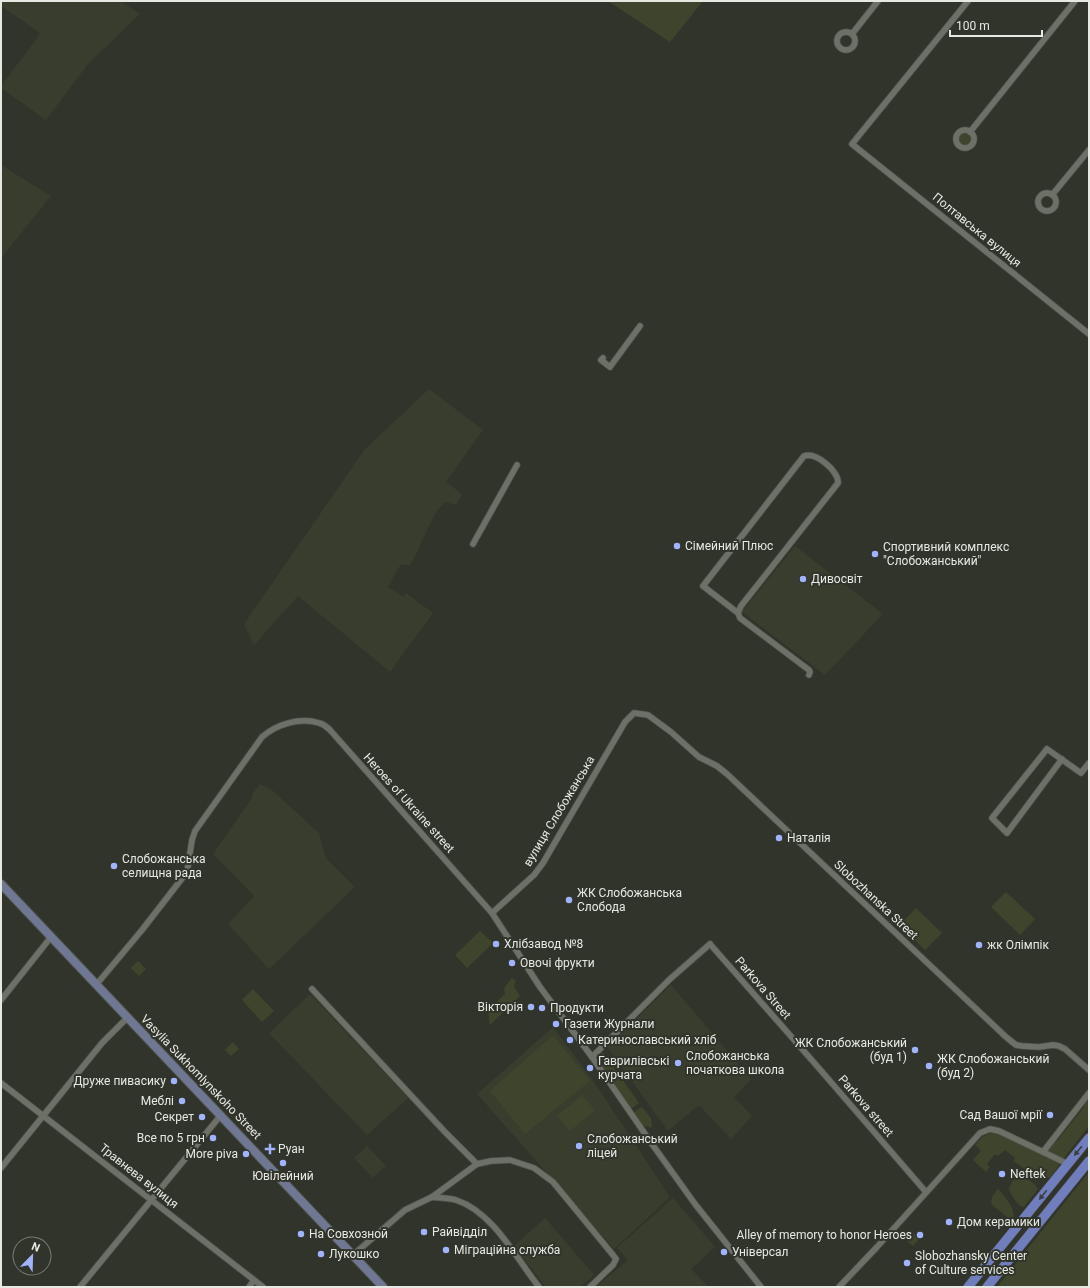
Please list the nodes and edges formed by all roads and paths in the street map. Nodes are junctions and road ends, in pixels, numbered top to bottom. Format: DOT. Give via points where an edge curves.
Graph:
graph roads {
  1 [pos="878,1"];
  2 [pos="968,1"];
  3 [pos="1075,1"];
  4 [pos="852,34"];
  5 [pos="970,132"];
  6 [pos="1089,150"];
  7 [pos="1052,195"];
  8 [pos="640,326"];
  9 [pos="1089,334"];
  10 [pos="602,358"];
  11 [pos="517,465"];
  12 [pos="473,544"];
  13 [pos="738,613"];
  14 [pos="810,675"];
  15 [pos="634,713"];
  16 [pos="1062,759"];
  17 [pos="1089,763"];
  18 [pos="1,884"];
  19 [pos="492,914"];
  20 [pos="51,937"];
  21 [pos="96,985"];
  22 [pos="312,989"];
  23 [pos="1,1000"];
  24 [pos="127,1018"];
  25 [pos="592,1057"];
  26 [pos="1089,1070"];
  27 [pos="1,1082"];
  28 [pos="1089,1093"];
  29 [pos="221,1115"];
  30 [pos="44,1116"];
  31 [pos="1089,1138"];
  32 [pos="1043,1152"];
  33 [pos="1089,1161"];
  34 [pos="477,1164"];
  35 [pos="1068,1164"];
  36 [pos="1,1168"];
  37 [pos="444,1188"];
  38 [pos="926,1192"];
  39 [pos="432,1197"];
  40 [pos="152,1199"];
  41 [pos="447,1199"];
  42 [pos="353,1255"];
  43 [pos="254,1280"];
  44 [pos="80,1287"];
  45 [pos="249,1287"];
  46 [pos="263,1287"];
  47 [pos="383,1287"];
  48 [pos="539,1287"];
  49 [pos="590,1287"];
  50 [pos="761,1287"];
  51 [pos="839,1287"];
  52 [pos="968,1287"];
  53 [pos="987,1287"];
  1 -- 4 [label="street"];
  2 -- 9 [label="street, Полтавська вулиця" via="852,144"];
  3 -- 5 [label="street"];
  6 -- 7 [label="street"];
  8 -- 10 [label="street" via="610,367 601,360"];
  11 -- 12 [label="street"];
  13 -- 13 [label="street" via="838,483 835,474 819,458 808,454 804,456 703,586"];
  13 -- 14 [label="street" via="740,618 809,670"];
  15 -- 19 [label="street, вулиця Слобожанська" via="625,722 543,863 534,875"];
  15 -- 26 [label="street, Slobozhanska Street" via="648,715 699,757 727,774 1016,1045 1059,1046"];
  16 -- 16 [label="street" via="1048,777 1006,833 992,818 1047,749"];
  16 -- 17 [label="street" via="1081,773"];
  18 -- 20 [label="main road, Vasylia Sukhomlynskoho Street"];
  19 -- 21 [label="street, Heroes of Ukraine street" via="330,730 321,724 293,722 276,727 262,737 195,831 187,872"];
  19 -- 25 [label="street, Heroes of Ukraine street" via="540,987"];
  20 -- 21 [label="main road, Vasylia Sukhomlynskoho Street"];
  20 -- 23 [label="street"];
  21 -- 24 [label="main road, Vasylia Sukhomlynskoho Street"];
  22 -- 34 [label="street"];
  24 -- 29 [label="main road, Vasylia Sukhomlynskoho Street"];
  24 -- 30 [label="street" via="102,1043"];
  25 -- 38 [label="street, Parkova street" via="670,979 710,944"];
  25 -- 50 [label="street, Heroes of Ukraine street" via="695,1204"];
  27 -- 30 [label="street, Травнева вулиця"];
  28 -- 32 [label="street"];
  29 -- 40 [label="street"];
  29 -- 42 [label="main road, Vasylia Sukhomlynskoho Street"];
  30 -- 36 [label="street"];
  30 -- 40 [label="street, Травнева вулиця"];
  31 -- 35 [label="main road, one-way"];
  32 -- 35 [label="street"];
  32 -- 38 [label="street" via="1000,1131 990,1129 980,1133"];
  33 -- 53 [label="main road"];
  34 -- 37 [label="street"];
  34 -- 49 [label="street" via="510,1160 534,1168 553,1182 616,1259"];
  35 -- 52 [label="main road, one-way"];
  37 -- 39 [label="street"];
  37 -- 41 [label="street"];
  38 -- 51 [label="street"];
  39 -- 41 [label="street"];
  39 -- 42 [label="street" via="405,1210"];
  40 -- 43 [label="street, Травнева вулиця"];
  40 -- 44 [label="street"];
  41 -- 48 [label="street" via="456,1200 476,1210 496,1228"];
  42 -- 47 [label="main road, Vasylia Sukhomlynskoho Street"];
  43 -- 45 [label="street"];
  43 -- 46 [label="street, Травнева вулиця"];
}
